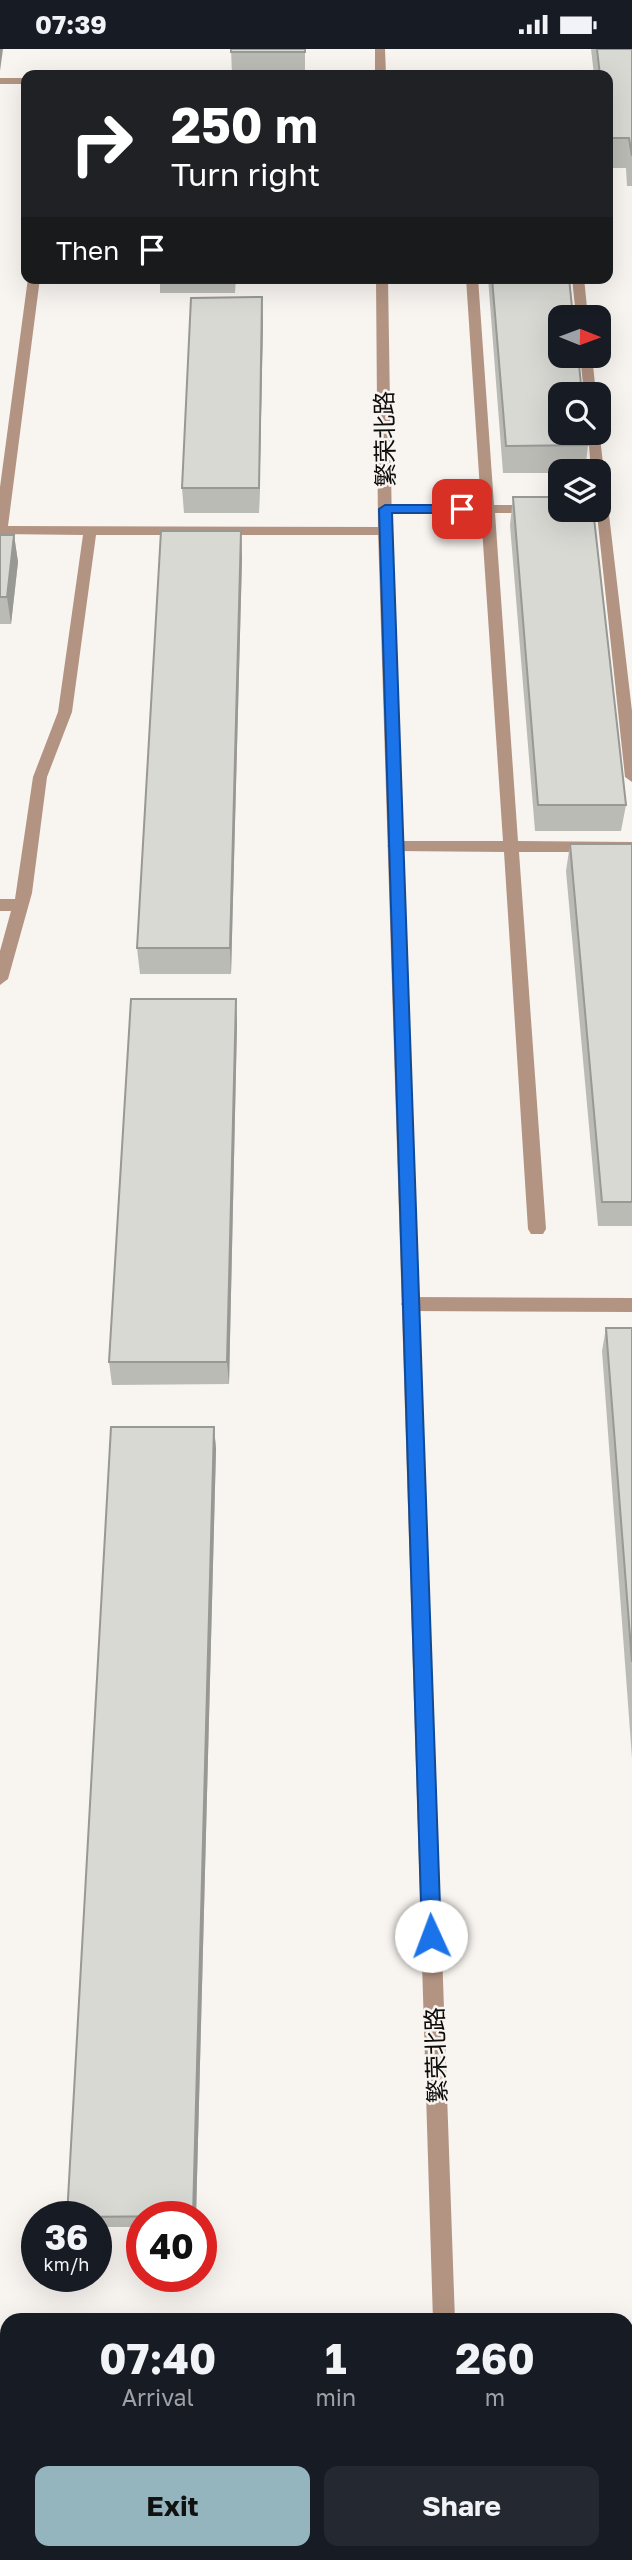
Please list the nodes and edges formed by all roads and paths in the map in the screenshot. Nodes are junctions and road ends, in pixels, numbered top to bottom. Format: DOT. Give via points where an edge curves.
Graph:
graph roads {
  1 [pos="380,49"];
  2 [pos="381,70"];
  3 [pos="0,81"];
  4 [pos="21,81"];
  5 [pos="33,284"];
  6 [pos="382,284"];
  7 [pos="472,284"];
  8 [pos="579,284"];
  9 [pos="581,305"];
  10 [pos="385,509"];
  11 [pos="487,509"];
  12 [pos="548,510"];
  13 [pos="604,522"];
  14 [pos="1,530"];
  15 [pos="90,530"];
  16 [pos="385,531"];
  17 [pos="632,778"];
  18 [pos="395,846"];
  19 [pos="511,847"];
  20 [pos="632,847"];
  21 [pos="0,905"];
  22 [pos="20,905"];
  23 [pos="0,979"];
  24 [pos="537,1229"];
  25 [pos="410,1304"];
  26 [pos="632,1305"];
  27 [pos="444,2313"];
  1 -- 2 [label="street"];
  3 -- 4 [label="street"];
  5 -- 14 [label="street"];
  6 -- 10 [label="street, 繁荣北路"];
  7 -- 11 [label="street"];
  8 -- 9 [label="street"];
  10 -- 11 [label="street"];
  10 -- 16 [label="street, 繁荣北路"];
  11 -- 12 [label="street"];
  11 -- 19 [label="street"];
  13 -- 17 [label="street"];
  14 -- 15 [label="street"];
  15 -- 16 [label="street"];
  15 -- 22 [label="street" via="65,712 40,777"];
  16 -- 18 [label="street, 繁荣北路"];
  18 -- 19 [label="street"];
  18 -- 25 [label="street, 繁荣北路"];
  19 -- 20 [label="street"];
  19 -- 24 [label="street"];
  21 -- 22 [label="street"];
  22 -- 23 [label="street"];
  25 -- 26 [label="street"];
  25 -- 27 [label="street, 繁荣北路"];
}
